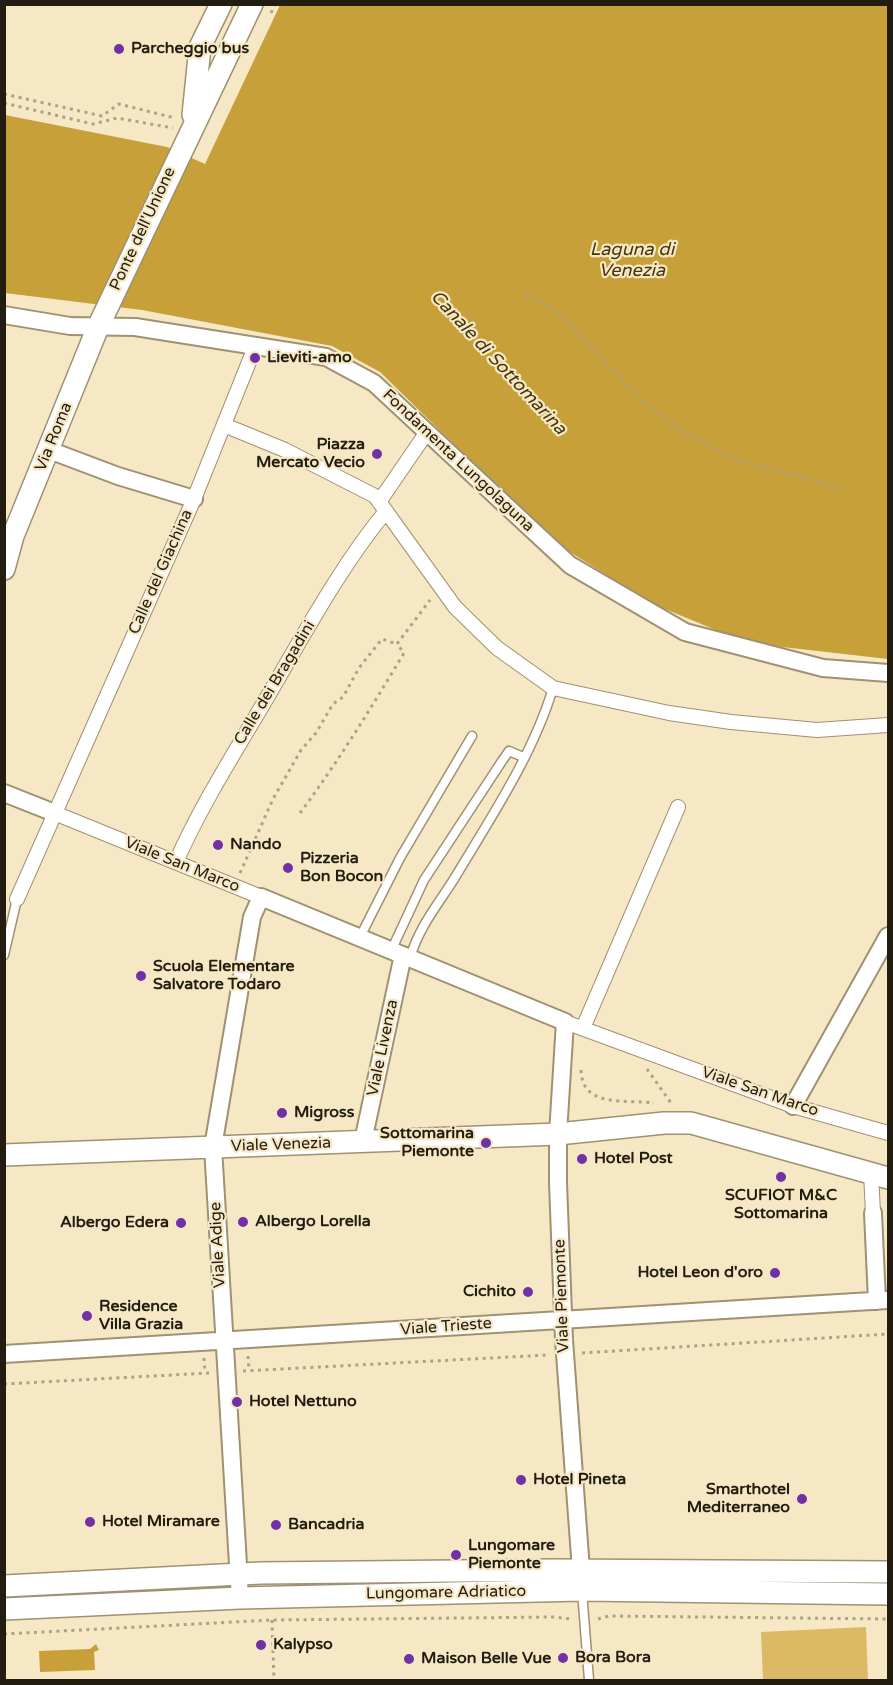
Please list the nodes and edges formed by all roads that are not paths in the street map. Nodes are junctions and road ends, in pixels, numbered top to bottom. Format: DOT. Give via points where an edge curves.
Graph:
graph roads {
  1 [pos="220,4"];
  2 [pos="252,4"];
  3 [pos="192,130"];
  4 [pos="108,307"];
  5 [pos="4,315"];
  6 [pos="98,327"];
  7 [pos="255,347"];
  8 [pos="224,425"];
  9 [pos="426,432"];
  10 [pos="49,450"];
  11 [pos="194,499"];
  12 [pos="382,507"];
  13 [pos="9,534"];
  14 [pos="4,569"];
  15 [pos="888,673"];
  16 [pos="553,688"];
  17 [pos="888,726"];
  18 [pos="472,736"];
  19 [pos="524,757"];
  20 [pos="4,793"];
  21 [pos="678,807"];
  22 [pos="53,812"];
  23 [pos="176,862"];
  24 [pos="261,897"];
  25 [pos="17,899"];
  26 [pos="888,936"];
  27 [pos="360,938"];
  28 [pos="4,955"];
  29 [pos="401,955"];
  30 [pos="566,1022"];
  31 [pos="583,1028"];
  32 [pos="793,1106"];
  33 [pos="888,1133"];
  34 [pos="558,1134"];
  35 [pos="363,1141"];
  36 [pos="213,1147"];
  37 [pos="4,1155"];
  38 [pos="880,1175"];
  39 [pos="873,1213"];
  40 [pos="883,1300"];
  41 [pos="563,1319"];
  42 [pos="223,1342"];
  43 [pos="4,1354"];
  44 [pos="888,1572"];
  45 [pos="238,1574"];
  46 [pos="581,1580"];
  47 [pos="4,1586"];
  48 [pos="888,1594"];
  49 [pos="240,1598"];
  50 [pos="4,1610"];
  51 [pos="589,1680"];
  1 -- 3 [label="street" via="200,46"];
  2 -- 3 [label="street, Ponte dell'Unione"];
  3 -- 4 [label="street, Ponte dell'Unione"];
  4 -- 6 [label="street, Via Roma"];
  5 -- 6 [label="street, Fondamenta Lungolaguna"];
  6 -- 7 [label="street, Fondamenta Lungolaguna" via="135,327"];
  6 -- 10 [label="street, Via Roma"];
  7 -- 8 [label="street, Calle del Giachina"];
  7 -- 9 [label="street, Fondamenta Lungolaguna" via="326,357 374,383"];
  8 -- 11 [label="street, Calle del Giachina"];
  8 -- 12 [label="street" via="285,450 375,496"];
  9 -- 12 [label="street, Calle dei Bragadini"];
  9 -- 15 [label="street, Fondamenta Lungolaguna" via="570,565 685,632 823,668"];
  10 -- 11 [label="street"];
  10 -- 13 [label="street, Via Roma"];
  11 -- 22 [label="street, Calle del Giachina"];
  12 -- 16 [label="street" via="455,608 497,648"];
  12 -- 23 [label="street, Calle dei Bragadini" via="212,789"];
  13 -- 14 [label="street, Via Roma"];
  16 -- 17 [label="street" via="731,722 817,730"];
  16 -- 19 [label="lane"];
  18 -- 27 [label="lane" via="400,858"];
  19 -- 29 [label="lane" via="473,847"];
  19 -- 29 [label="lane" via="509,752 423,880"];
  20 -- 22 [label="street, Viale San Marco"];
  21 -- 31 [label="street"];
  22 -- 23 [label="street, Viale San Marco"];
  22 -- 25 [label="street, Calle del Giachina"];
  23 -- 24 [label="street, Viale San Marco"];
  24 -- 27 [label="street, Viale San Marco"];
  24 -- 36 [label="street, Viale Adige" via="252,917"];
  25 -- 28 [label="lane"];
  26 -- 32 [label="street"];
  27 -- 29 [label="street, Viale San Marco"];
  29 -- 30 [label="street, Viale San Marco"];
  29 -- 35 [label="street, Viale Livenza"];
  30 -- 31 [label="street, Viale San Marco"];
  30 -- 34 [label="street, Viale Piemonte"];
  31 -- 32 [label="street, Viale San Marco"];
  32 -- 33 [label="street, Viale San Marco"];
  34 -- 35 [label="street, Viale Venezia"];
  34 -- 38 [label="street" via="691,1123"];
  34 -- 41 [label="street, Viale Piemonte"];
  35 -- 36 [label="street, Viale Venezia"];
  36 -- 37 [label="street, Viale Venezia"];
  36 -- 42 [label="street, Viale Adige"];
  38 -- 39 [label="street"];
  39 -- 40 [label="street"];
  40 -- 41 [label="street, Viale Trieste"];
  41 -- 42 [label="street, Viale Trieste"];
  41 -- 46 [label="street, Viale Piemonte"];
  42 -- 43 [label="street, Viale Trieste"];
  42 -- 45 [label="street, Viale Adige"];
  44 -- 46 [label="street, Lungomare Adriatico"];
  45 -- 46 [label="street, Lungomare Adriatico"];
  45 -- 47 [label="street, Lungomare Adriatico"];
  45 -- 49 [label="street, Viale Adige"];
  46 -- 48 [label="street, Lungomare Adriatico"];
  46 -- 49 [label="street, Lungomare Adriatico"];
  46 -- 51 [label="lane"];
  49 -- 50 [label="street, Lungomare Adriatico"];
}
